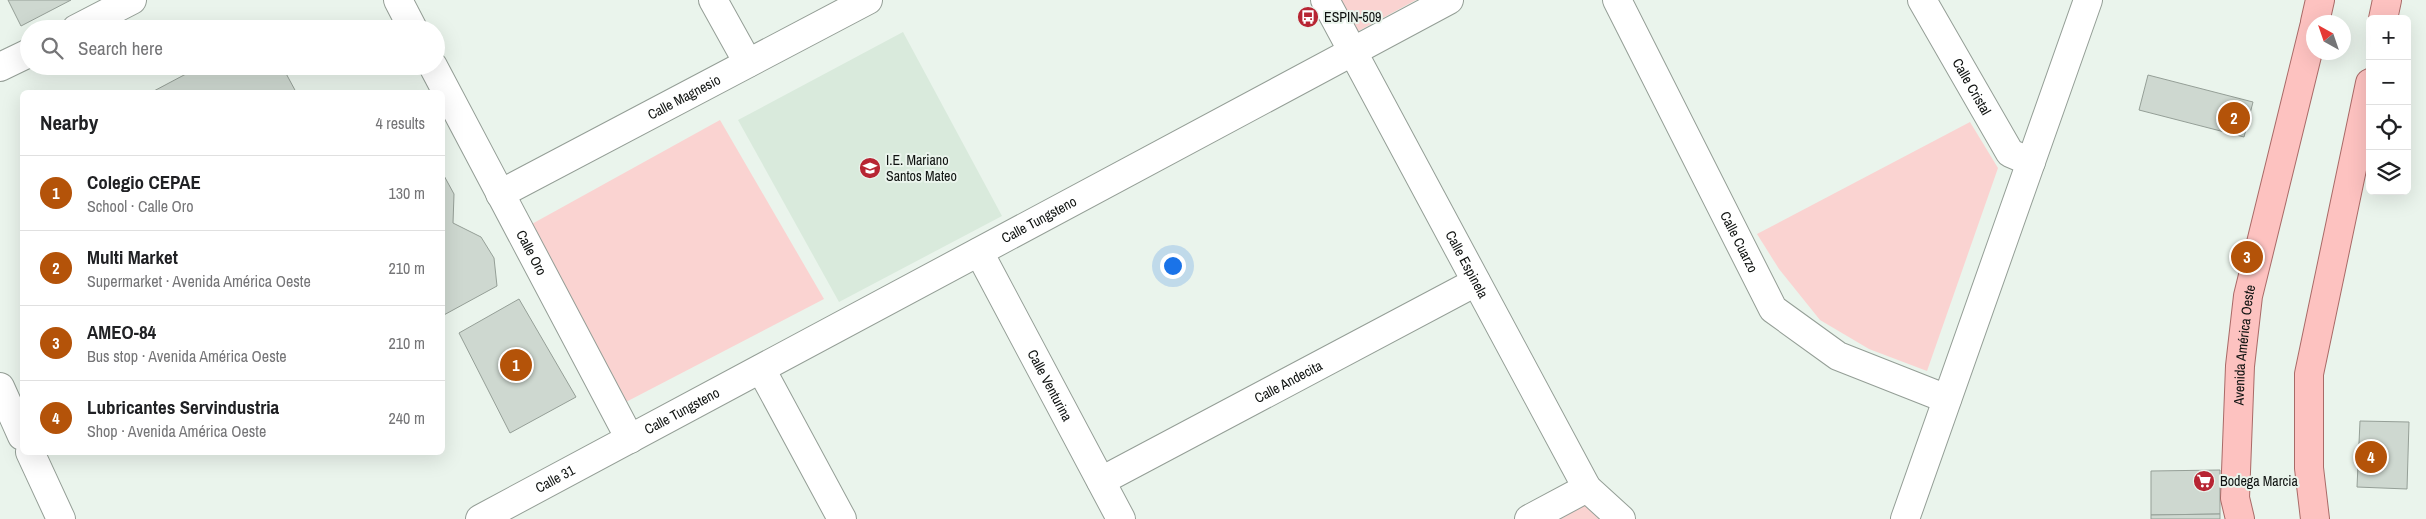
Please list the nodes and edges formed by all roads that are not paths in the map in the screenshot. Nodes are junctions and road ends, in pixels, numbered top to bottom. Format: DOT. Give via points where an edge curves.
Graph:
graph roads {
  1 [pos="132,0"];
  2 [pos="398,0"];
  3 [pos="713,0"];
  4 [pos="868,0"];
  5 [pos="1325,0"];
  6 [pos="1449,0"];
  7 [pos="1617,0"];
  8 [pos="1922,0"];
  9 [pos="2088,0"];
  10 [pos="2320,0"];
  11 [pos="2387,0"];
  12 [pos="2317,15"];
  13 [pos="2384,15"];
  14 [pos="93,20"];
  15 [pos="408,20"];
  16 [pos="1353,51"];
  17 [pos="20,58"];
  18 [pos="2306,60"];
  19 [pos="748,63"];
  20 [pos="0,68"];
  21 [pos="438,75"];
  22 [pos="2366,101"];
  23 [pos="2031,162"];
  24 [pos="500,194"];
  25 [pos="979,252"];
  26 [pos="1476,282"];
  27 [pos="761,369"];
  28 [pos="0,387"];
  29 [pos="1947,399"];
  30 [pos="20,432"];
  31 [pos="630,439"];
  32 [pos="31,455"];
  33 [pos="1101,481"];
  34 [pos="1587,488"];
  35 [pos="50,516"];
  36 [pos="480,519"];
  37 [pos="842,519"];
  38 [pos="1121,519"];
  39 [pos="1529,519"];
  40 [pos="1621,519"];
  41 [pos="1904,519"];
  42 [pos="2240,519"];
  43 [pos="2314,519"];
  1 -- 14 [label="street"];
  2 -- 15 [label="street"];
  3 -- 19 [label="street"];
  4 -- 19 [label="street, Calle Magnesio"];
  5 -- 16 [label="street, Calle Espinela"];
  6 -- 16 [label="street, Calle Tungsteno"];
  7 -- 29 [label="street, Calle Cuarzo" via="1773,309 1838,356"];
  8 -- 23 [label="street, Calle Cristal" via="2010,153"];
  9 -- 23 [label="street"];
  10 -- 12 [label="main road"];
  11 -- 13 [label="main road"];
  16 -- 25 [label="street, Calle Tungsteno"];
  16 -- 26 [label="street, Calle Espinela"];
  17 -- 20 [label="street"];
  18 -- 42 [label="main road, Avenida América Oeste" via="2248,296 2240,375 2236,498"];
  19 -- 24 [label="street, Calle Magnesio"];
  21 -- 24 [label="street, Calle Oro"];
  22 -- 43 [label="main road" via="2309,374 2309,468"];
  23 -- 29 [label="street"];
  24 -- 31 [label="street, Calle Oro"];
  25 -- 27 [label="street, Calle Tungsteno"];
  25 -- 33 [label="street, Calle Venturina"];
  26 -- 33 [label="street, Calle Andecita"];
  26 -- 34 [label="street, Calle Espinela"];
  27 -- 31 [label="street, Calle Tungsteno"];
  27 -- 37 [label="street"];
  28 -- 30 [label="street"];
  29 -- 41 [label="street"];
  31 -- 36 [label="street, Calle 31"];
  32 -- 35 [label="street"];
  33 -- 38 [label="street, Calle Venturina"];
  34 -- 39 [label="street"];
  34 -- 40 [label="street, Calle Espinela"];
}
